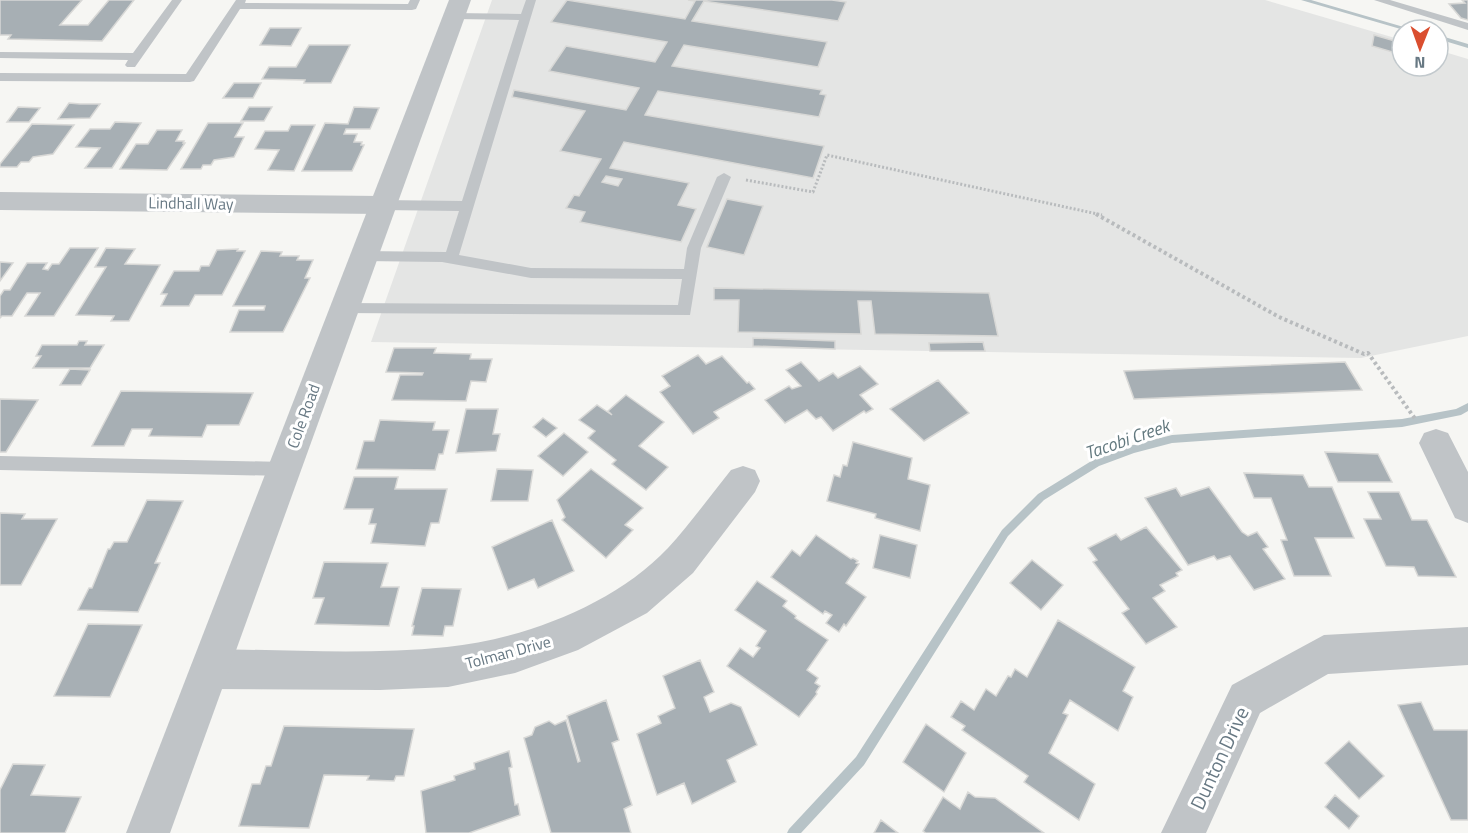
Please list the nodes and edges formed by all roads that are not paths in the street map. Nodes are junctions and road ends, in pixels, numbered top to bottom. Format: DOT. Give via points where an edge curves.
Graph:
graph roads {
  1 [pos="177,0"];
  2 [pos="415,0"];
  3 [pos="531,0"];
  4 [pos="1379,0"];
  5 [pos="239,3"];
  6 [pos="457,8"];
  7 [pos="525,17"];
  8 [pos="1468,27"];
  9 [pos="0,55"];
  10 [pos="136,57"];
  11 [pos="0,77"];
  12 [pos="122,78"];
  13 [pos="724,177"];
  14 [pos="0,201"];
  15 [pos="382,205"];
  16 [pos="467,206"];
  17 [pos="363,256"];
  18 [pos="451,258"];
  19 [pos="690,274"];
  20 [pos="343,309"];
  21 [pos="1428,435"];
  22 [pos="0,463"];
  23 [pos="284,469"];
  24 [pos="743,481"];
  25 [pos="1468,507"];
  26 [pos="1468,646"];
  27 [pos="210,669"];
  28 [pos="148,833"];
  29 [pos="1183,833"];
  1 -- 10 [label="lane"];
  2 -- 5 [label="lane" via="412,7"];
  3 -- 7 [label="lane"];
  4 -- 8 [label="lane"];
  5 -- 12 [label="lane" via="190,78"];
  6 -- 7 [label="lane"];
  6 -- 15 [label="street, Cole Road"];
  7 -- 16 [label="lane"];
  9 -- 10 [label="lane"];
  10 -- 12 [label="lane"];
  11 -- 12 [label="lane"];
  13 -- 19 [label="lane" via="694,248"];
  14 -- 15 [label="street, Lindhall Way"];
  15 -- 16 [label="lane"];
  15 -- 17 [label="street, Cole Road"];
  16 -- 18 [label="lane"];
  17 -- 18 [label="lane"];
  17 -- 20 [label="street, Cole Road"];
  18 -- 19 [label="lane" via="531,273"];
  19 -- 20 [label="lane" via="685,311"];
  20 -- 23 [label="street, Cole Road"];
  21 -- 25 [label="street"];
  22 -- 23 [label="lane"];
  23 -- 27 [label="street, Cole Road"];
  24 -- 27 [label="street, Tolman Drive" via="680,561 634,600 578,631 515,653 448,667"];
  26 -- 29 [label="street, Dunton Drive" via="1324,655 1246,699"];
  27 -- 28 [label="street, Cole Road"];
}
